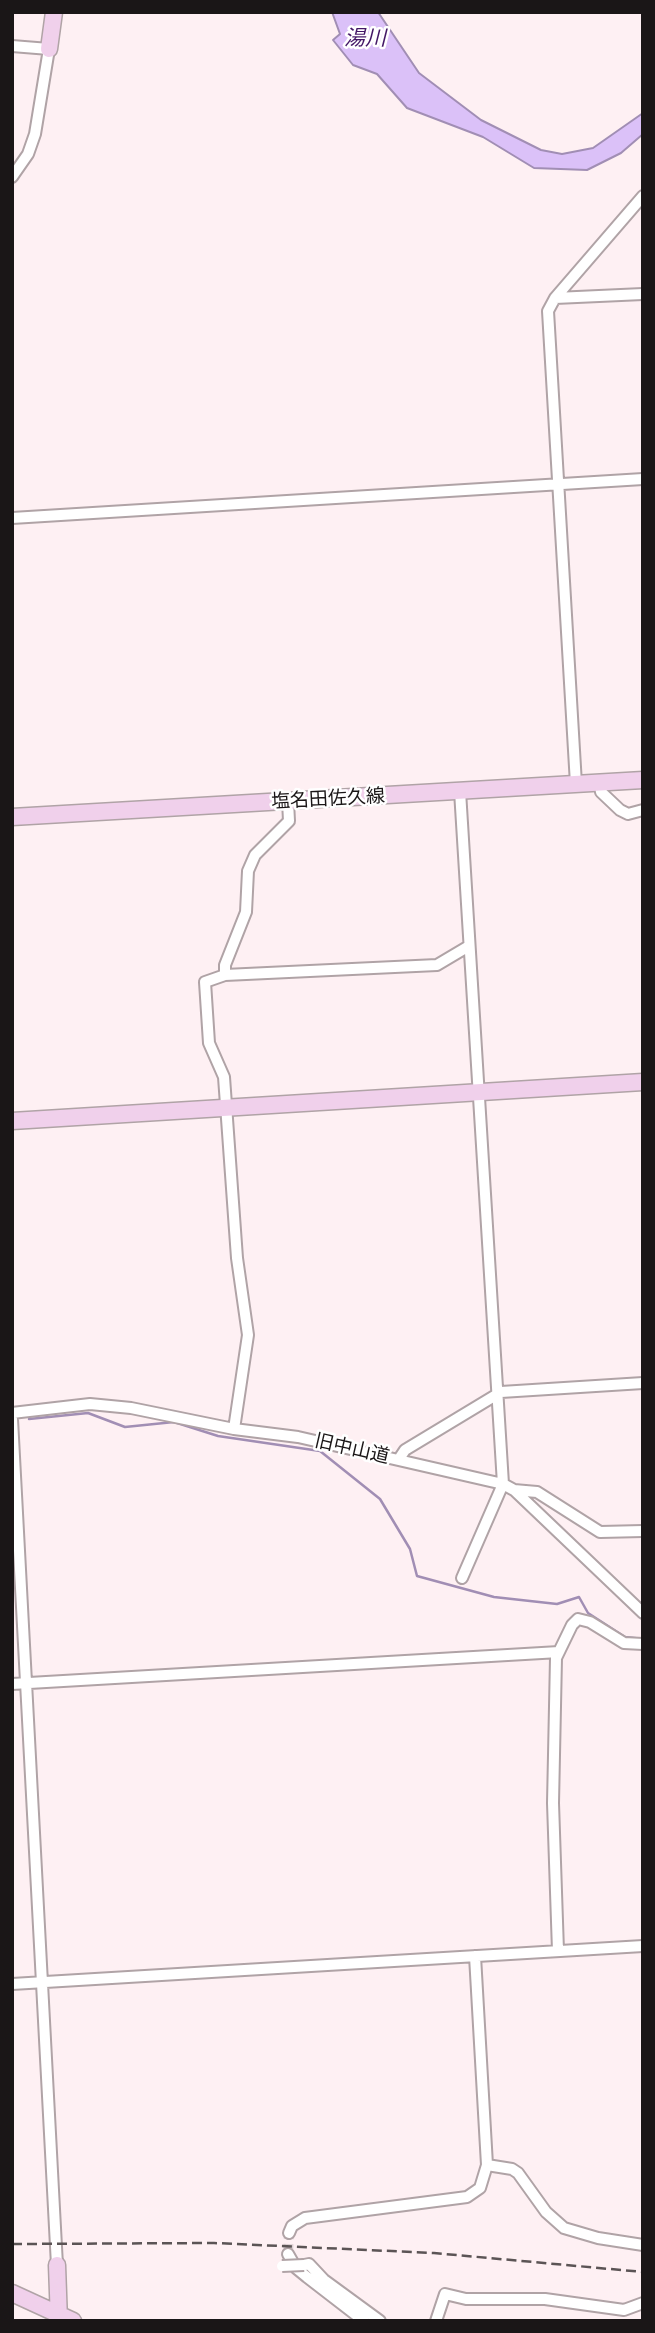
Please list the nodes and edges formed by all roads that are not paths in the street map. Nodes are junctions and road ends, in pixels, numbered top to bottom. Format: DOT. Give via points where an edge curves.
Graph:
graph roads {
  1 [pos="54,12"];
  2 [pos="12,46"];
  3 [pos="49,49"];
  4 [pos="13,175"];
  5 [pos="643,196"];
  6 [pos="643,294"];
  7 [pos="555,298"];
  8 [pos="643,479"];
  9 [pos="557,485"];
  10 [pos="12,518"];
  11 [pos="643,780"];
  12 [pos="599,782"];
  13 [pos="576,784"];
  14 [pos="460,791"];
  15 [pos="288,801"];
  16 [pos="643,810"];
  17 [pos="12,817"];
  18 [pos="469,946"];
  19 [pos="225,975"];
  20 [pos="643,1082"];
  21 [pos="477,1093"];
  22 [pos="224,1108"];
  23 [pos="12,1121"];
  24 [pos="643,1383"];
  25 [pos="495,1394"];
  26 [pos="12,1413"];
  27 [pos="12,1419"];
  28 [pos="234,1429"];
  29 [pos="399,1459"];
  30 [pos="13,1461"];
  31 [pos="503,1484"];
  32 [pos="514,1490"];
  33 [pos="643,1531"];
  34 [pos="461,1578"];
  35 [pos="643,1613"];
  36 [pos="643,1644"];
  37 [pos="559,1652"];
  38 [pos="26,1683"];
  39 [pos="12,1684"];
  40 [pos="643,1946"];
  41 [pos="558,1951"];
  42 [pos="475,1956"];
  43 [pos="44,1982"];
  44 [pos="12,1984"];
  45 [pos="487,2165"];
  46 [pos="289,2233"];
  47 [pos="643,2245"];
  48 [pos="288,2254"];
  49 [pos="57,2265"];
  50 [pos="280,2266"];
  51 [pos="12,2293"];
  52 [pos="643,2303"];
  53 [pos="64,2318"];
  54 [pos="364,2321"];
  55 [pos="380,2321"];
  56 [pos="436,2321"];
  1 -- 3 [label="street"];
  2 -- 3 [label="street"];
  3 -- 4 [label="street" via="36,134"];
  5 -- 7 [label="street"];
  6 -- 7 [label="street"];
  7 -- 9 [label="street" via="548,317"];
  8 -- 9 [label="street"];
  9 -- 10 [label="street"];
  9 -- 13 [label="street"];
  11 -- 12 [label="street, 塩名田佐久線"];
  12 -- 13 [label="street, 塩名田佐久線"];
  12 -- 16 [label="street" via="601,792 620,810 628,814"];
  13 -- 14 [label="street, 塩名田佐久線"];
  14 -- 15 [label="street, 塩名田佐久線"];
  14 -- 18 [label="street"];
  15 -- 17 [label="street, 塩名田佐久線"];
  15 -- 19 [label="street" via="289,821 255,855 248,871 246,912"];
  18 -- 19 [label="street" via="437,965"];
  18 -- 21 [label="street"];
  19 -- 22 [label="street" via="208,979 205,987 209,1043 224,1077"];
  20 -- 21 [label="street"];
  21 -- 22 [label="street"];
  21 -- 25 [label="street"];
  22 -- 23 [label="street"];
  22 -- 28 [label="street" via="248,1335"];
  24 -- 25 [label="street"];
  25 -- 29 [label="street" via="405,1450"];
  25 -- 31 [label="street"];
  26 -- 28 [label="street, 旧中山道" via="104,1405"];
  27 -- 30 [label="street"];
  28 -- 29 [label="street, 旧中山道" via="298,1437"];
  29 -- 31 [label="street, 旧中山道"];
  30 -- 38 [label="street"];
  31 -- 32 [label="street, 旧中山道"];
  31 -- 34 [label="street"];
  32 -- 33 [label="street" via="537,1492 600,1532"];
  32 -- 35 [label="street, 旧中山道"];
  36 -- 37 [label="street" via="624,1643 578,1619"];
  37 -- 38 [label="street"];
  37 -- 41 [label="street" via="554,1665 553,1803"];
  38 -- 39 [label="street"];
  38 -- 43 [label="street"];
  40 -- 41 [label="street"];
  41 -- 42 [label="street"];
  42 -- 43 [label="street"];
  42 -- 45 [label="street"];
  43 -- 44 [label="street"];
  43 -- 49 [label="street"];
  45 -- 46 [label="street" via="480,2188 467,2197 317,2216 298,2221"];
  45 -- 47 [label="street" via="518,2173 546,2212 564,2228"];
  48 -- 54 [label="street" via="296,2268"];
  49 -- 53 [label="street"];
  50 -- 55 [label="street, bridge" via="309,2264"];
  51 -- 53 [label="street"];
  52 -- 56 [label="street" via="624,2309 445,2294"];
}
